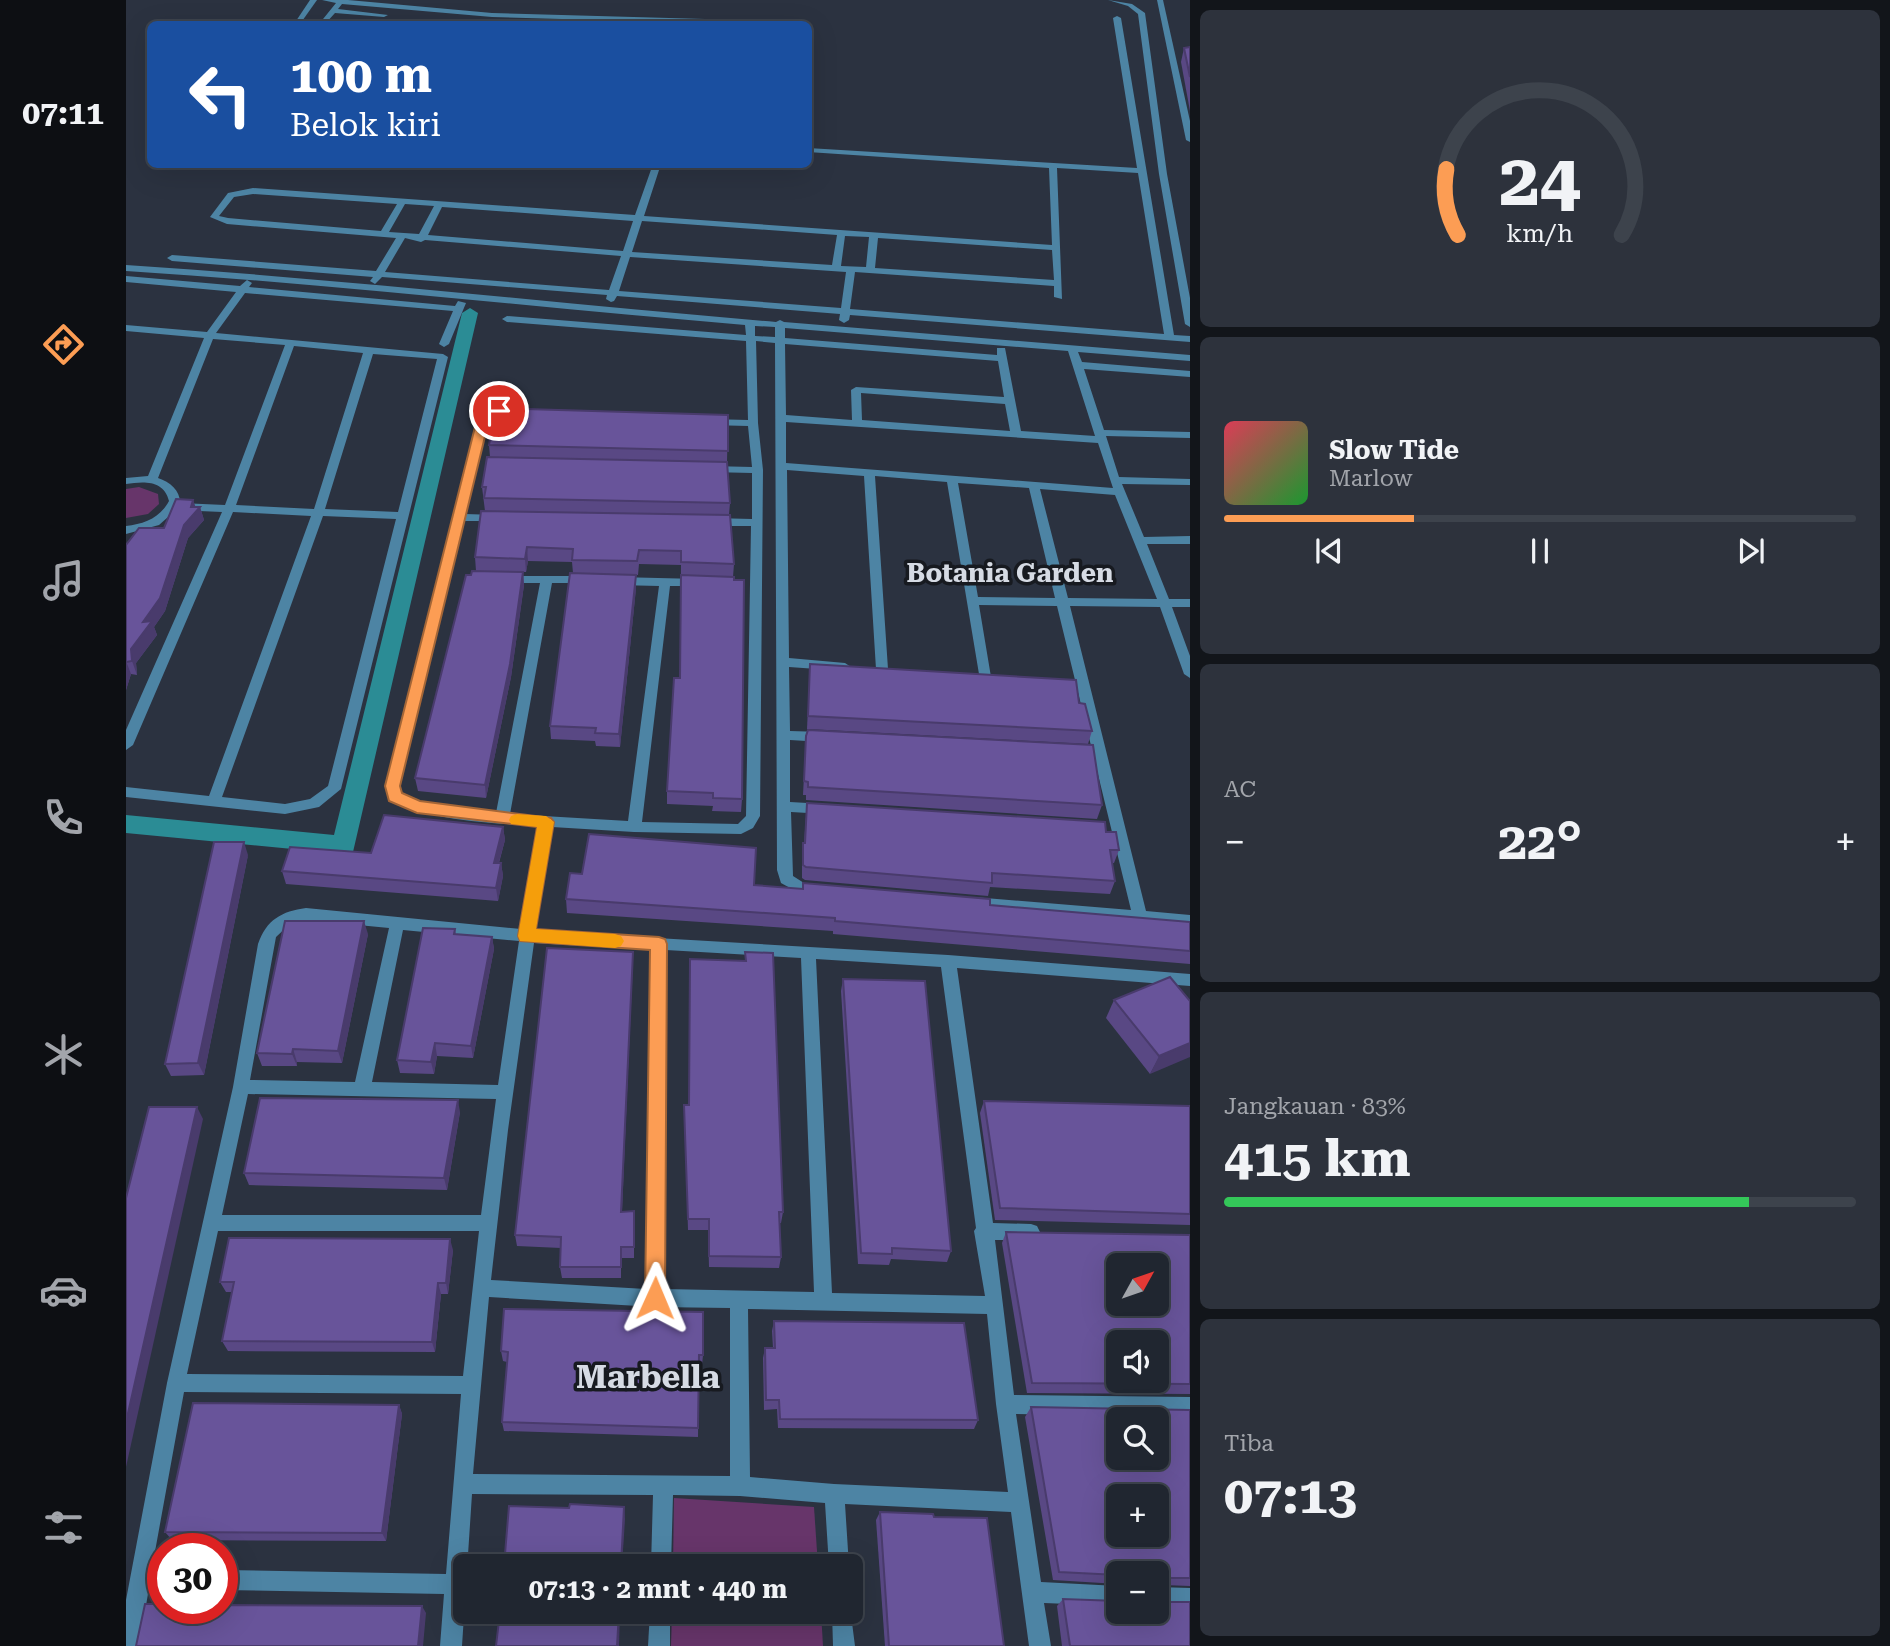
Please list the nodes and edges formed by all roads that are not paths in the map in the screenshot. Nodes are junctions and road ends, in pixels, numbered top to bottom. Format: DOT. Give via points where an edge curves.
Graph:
graph roads {
  1 [pos="314,0"];
  2 [pos="325,0"];
  3 [pos="1111,0"];
  4 [pos="1160,0"];
  5 [pos="341,2"];
  6 [pos="333,11"];
  7 [pos="708,12"];
  8 [pos="492,15"];
  9 [pos="507,16"];
  10 [pos="1117,18"];
  11 [pos="299,21"];
  12 [pos="325,21"];
  13 [pos="451,21"];
  14 [pos="489,21"];
  15 [pos="503,21"];
  16 [pos="627,21"];
  17 [pos="705,21"];
  18 [pos="1179,84"];
  19 [pos="1190,85"];
  20 [pos="1190,140"];
  21 [pos="812,150"];
  22 [pos="1053,166"];
  23 [pos="656,168"];
  24 [pos="1143,172"];
  25 [pos="402,203"];
  26 [pos="439,205"];
  27 [pos="640,219"];
  28 [pos="841,234"];
  29 [pos="383,235"];
  30 [pos="401,237"];
  31 [pos="874,237"];
  32 [pos="421,239"];
  33 [pos="1056,248"];
  34 [pos="626,254"];
  35 [pos="172,258"];
  36 [pos="241,263"];
  37 [pos="126,268"];
  38 [pos="836,268"];
  39 [pos="851,270"];
  40 [pos="870,271"];
  41 [pos="379,274"];
  42 [pos="236,275"];
  43 [pos="252,276"];
  44 [pos="126,279"];
  45 [pos="1058,283"];
  46 [pos="371,288"];
  47 [pos="243,290"];
  48 [pos="613,293"];
  49 [pos="631,295"];
  50 [pos="463,297"];
  51 [pos="1059,297"];
  52 [pos="458,309"];
  53 [pos="607,311"];
  54 [pos="634,311"];
  55 [pos="845,312"];
  56 [pos="507,319"];
  57 [pos="750,321"];
  58 [pos="780,323"];
  59 [pos="1190,324"];
  60 [pos="844,328"];
  61 [pos="127,330"];
  62 [pos="748,336"];
  63 [pos="209,337"];
  64 [pos="1169,337"];
  65 [pos="780,339"];
  66 [pos="1190,339"];
  67 [pos="1000,342"];
  68 [pos="290,344"];
  69 [pos="444,344"];
  70 [pos="1072,348"];
  71 [pos="369,351"];
  72 [pos="1003,358"];
  73 [pos="1190,358"];
  74 [pos="1077,365"];
  75 [pos="1190,374"];
  76 [pos="1010,401"];
  77 [pos="525,410"];
  78 [pos="781,418"];
  79 [pos="702,421"];
  80 [pos="857,422"];
  81 [pos="753,423"];
  82 [pos="1016,434"];
  83 [pos="1190,435"];
  84 [pos="1100,436"];
  85 [pos="472,464"];
  86 [pos="486,465"];
  87 [pos="782,466"];
  88 [pos="704,469"];
  89 [pos="758,470"];
  90 [pos="870,473"];
  91 [pos="952,479"];
  92 [pos="152,480"];
  93 [pos="126,481"];
  94 [pos="1190,482"];
  95 [pos="1034,486"];
  96 [pos="1118,486"];
  97 [pos="173,506"];
  98 [pos="229,509"];
  99 [pos="318,513"];
  100 [pos="401,516"];
  101 [pos="460,517"];
  102 [pos="514,518"];
  103 [pos="703,522"];
  104 [pos="757,523"];
  105 [pos="126,530"];
  106 [pos="1190,540"];
  107 [pos="1140,541"];
  108 [pos="496,578"];
  109 [pos="547,580"];
  110 [pos="665,582"];
  111 [pos="717,583"];
  112 [pos="972,601"];
  113 [pos="1060,602"];
  114 [pos="1165,603"];
  115 [pos="1190,603"];
  116 [pos="784,662"];
  117 [pos="1190,674"];
  118 [pos="984,677"];
  119 [pos="784,735"];
  120 [pos="839,738"];
  121 [pos="126,745"];
  122 [pos="126,792"];
  123 [pos="214,801"];
  124 [pos="785,807"];
  125 [pos="841,810"];
  126 [pos="502,819"];
  127 [pos="546,822"];
  128 [pos="634,827"];
  129 [pos="842,892"];
  130 [pos="964,902"];
  131 [pos="1140,917"];
  132 [pos="1190,921"];
  133 [pos="397,924"];
  134 [pos="526,936"];
  135 [pos="659,944"];
  136 [pos="808,953"];
  137 [pos="948,961"];
  138 [pos="1190,980"];
  139 [pos="241,1087"];
  140 [pos="362,1089"];
  141 [pos="504,1092"];
  142 [pos="210,1223"];
  143 [pos="488,1223"];
  144 [pos="983,1231"];
  145 [pos="1052,1233"];
  146 [pos="481,1288"];
  147 [pos="655,1298"];
  148 [pos="739,1299"];
  149 [pos="824,1301"];
  150 [pos="995,1305"];
  151 [pos="176,1383"];
  152 [pos="469,1385"];
  153 [pos="1005,1404"];
  154 [pos="1190,1407"];
  155 [pos="462,1484"];
  156 [pos="663,1485"];
  157 [pos="740,1486"];
  158 [pos="834,1494"];
  159 [pos="1018,1502"];
  160 [pos="158,1533"];
  161 [pos="457,1554"];
  162 [pos="661,1554"];
  163 [pos="838,1554"];
  164 [pos="238,1580"];
  165 [pos="453,1584"];
  166 [pos="1033,1592"];
  167 [pos="147,1594"];
  168 [pos="1106,1595"];
  169 [pos="1169,1597"];
  170 [pos="1190,1598"];
  171 [pos="453,1615"];
  172 [pos="660,1624"];
  173 [pos="843,1624"];
  174 [pos="128,1646"];
  175 [pos="451,1646"];
  176 [pos="659,1646"];
  177 [pos="844,1646"];
  178 [pos="1041,1646"];
  1 -- 11 [label="street"];
  2 -- 5 [label="street"];
  3 -- 59 [label="street" via="1141,13"];
  4 -- 18 [label="street"];
  5 -- 6 [label="street"];
  5 -- 8 [label="street"];
  6 -- 12 [label="street"];
  6 -- 13 [label="street"];
  7 -- 17 [label="street"];
  8 -- 9 [label="street"];
  8 -- 14 [label="street"];
  9 -- 15 [label="street"];
  9 -- 16 [label="street"];
  10 -- 24 [label="street"];
  18 -- 19 [label="street"];
  18 -- 20 [label="street"];
  21 -- 22 [label="street"];
  22 -- 24 [label="street"];
  22 -- 33 [label="street"];
  23 -- 27 [label="street"];
  24 -- 64 [label="street"];
  25 -- 26 [label="street"];
  25 -- 29 [label="street"];
  25 -- 29 [label="street" via="244,191 231,195 214,217"];
  26 -- 27 [label="street"];
  26 -- 32 [label="street"];
  27 -- 28 [label="street"];
  27 -- 34 [label="street"];
  28 -- 31 [label="street"];
  28 -- 38 [label="street"];
  29 -- 30 [label="street"];
  30 -- 32 [label="street"];
  30 -- 41 [label="street"];
  31 -- 33 [label="street"];
  31 -- 40 [label="street"];
  32 -- 34 [label="street"];
  33 -- 45 [label="street"];
  34 -- 38 [label="street"];
  34 -- 48 [label="street"];
  35 -- 36 [label="street"];
  36 -- 41 [label="street"];
  36 -- 42 [label="street"];
  37 -- 42 [label="street"];
  38 -- 39 [label="street"];
  39 -- 40 [label="street"];
  39 -- 55 [label="street"];
  40 -- 45 [label="street"];
  41 -- 46 [label="street"];
  41 -- 48 [label="street"];
  42 -- 43 [label="street"];
  43 -- 46 [label="street"];
  43 -- 47 [label="street"];
  44 -- 47 [label="street"];
  45 -- 51 [label="street"];
  46 -- 50 [label="street"];
  47 -- 52 [label="street"];
  47 -- 63 [label="street"];
  48 -- 49 [label="street"];
  48 -- 53 [label="street"];
  49 -- 54 [label="street"];
  49 -- 55 [label="street"];
  50 -- 52 [label="street"];
  50 -- 53 [label="street"];
  52 -- 69 [label="street"];
  53 -- 54 [label="street"];
  54 -- 57 [label="street"];
  55 -- 60 [label="street"];
  55 -- 64 [label="street"];
  56 -- 62 [label="street"];
  57 -- 58 [label="street"];
  57 -- 62 [label="street"];
  58 -- 60 [label="street"];
  58 -- 65 [label="street"];
  60 -- 67 [label="street"];
  61 -- 63 [label="street"];
  62 -- 65 [label="street"];
  62 -- 81 [label="street"];
  63 -- 68 [label="street"];
  63 -- 92 [label="street"];
  64 -- 66 [label="street"];
  65 -- 72 [label="street"];
  65 -- 78 [label="street"];
  67 -- 70 [label="street"];
  67 -- 72 [label="street"];
  68 -- 71 [label="street"];
  68 -- 98 [label="street"];
  70 -- 73 [label="street"];
  70 -- 74 [label="street"];
  71 -- 99 [label="street"];
  71 -- 100 [label="street" via="443,357"];
  72 -- 76 [label="street"];
  74 -- 75 [label="street"];
  74 -- 84 [label="street"];
  76 -- 80 [label="street" via="856,390"];
  76 -- 82 [label="street"];
  77 -- 85 [label="street" via="486,415"];
  78 -- 80 [label="street"];
  78 -- 87 [label="street"];
  79 -- 81 [label="street"];
  80 -- 82 [label="street"];
  81 -- 89 [label="street"];
  82 -- 84 [label="street"];
  83 -- 84 [label="street"];
  84 -- 96 [label="street"];
  85 -- 86 [label="street"];
  85 -- 101 [label="street"];
  87 -- 90 [label="street"];
  87 -- 116 [label="street"];
  88 -- 89 [label="street"];
  89 -- 104 [label="street"];
  90 -- 91 [label="street"];
  90 -- 116 [label="street" via="876,669"];
  91 -- 95 [label="street"];
  91 -- 112 [label="street"];
  92 -- 93 [label="street"];
  92 -- 97 [label="street" via="174,493"];
  94 -- 96 [label="street"];
  95 -- 96 [label="street"];
  95 -- 113 [label="street"];
  96 -- 107 [label="street"];
  97 -- 98 [label="street"];
  97 -- 105 [label="street" via="162,519"];
  98 -- 99 [label="street"];
  98 -- 121 [label="street"];
  99 -- 100 [label="street"];
  99 -- 123 [label="street"];
  100 -- 123 [label="street" via="334,789 314,803 285,808"];
  101 -- 102 [label="street"];
  101 -- 126 [label="street" via="452,577 393,786 394,797 417,807"];
  103 -- 104 [label="street"];
  104 -- 128 [label="street" via="750,584 753,816 748,824 730,830"];
  106 -- 107 [label="street"];
  107 -- 114 [label="street"];
  108 -- 109 [label="street"];
  109 -- 110 [label="street"];
  109 -- 126 [label="street"];
  110 -- 111 [label="street"];
  110 -- 128 [label="street"];
  112 -- 113 [label="street"];
  112 -- 118 [label="street"];
  113 -- 114 [label="street"];
  113 -- 131 [label="street" via="1113,828"];
  114 -- 115 [label="street"];
  114 -- 117 [label="street"];
  116 -- 119 [label="street"];
  119 -- 120 [label="street"];
  119 -- 124 [label="street"];
  122 -- 123 [label="street"];
  124 -- 125 [label="street"];
  124 -- 129 [label="street" via="786,879 802,888"];
  126 -- 127 [label="street"];
  127 -- 128 [label="street"];
  127 -- 134 [label="street"];
  130 -- 131 [label="street"];
  131 -- 132 [label="street"];
  133 -- 134 [label="street"];
  133 -- 139 [label="street" via="306,914 293,915 269,930"];
  133 -- 140 [label="street"];
  134 -- 135 [label="street"];
  134 -- 141 [label="street"];
  135 -- 136 [label="street"];
  135 -- 147 [label="street"];
  136 -- 137 [label="street"];
  136 -- 149 [label="street"];
  137 -- 138 [label="street"];
  137 -- 144 [label="street" via="974,1103"];
  139 -- 140 [label="street"];
  139 -- 142 [label="street"];
  140 -- 141 [label="street"];
  141 -- 143 [label="street"];
  142 -- 143 [label="street"];
  142 -- 151 [label="street"];
  143 -- 146 [label="street"];
  144 -- 145 [label="street"];
  144 -- 150 [label="street"];
  146 -- 147 [label="street"];
  146 -- 152 [label="street"];
  147 -- 148 [label="street"];
  148 -- 149 [label="street"];
  148 -- 157 [label="street"];
  149 -- 150 [label="street"];
  150 -- 153 [label="street"];
  151 -- 152 [label="street"];
  151 -- 160 [label="street"];
  152 -- 155 [label="street"];
  153 -- 154 [label="street"];
  153 -- 159 [label="street"];
  155 -- 156 [label="street"];
  155 -- 161 [label="street"];
  156 -- 157 [label="street"];
  156 -- 162 [label="street"];
  157 -- 158 [label="street"];
  158 -- 159 [label="street"];
  158 -- 163 [label="street"];
  159 -- 166 [label="street"];
  164 -- 165 [label="street"];
  166 -- 168 [label="street"];
  166 -- 178 [label="street"];
  167 -- 174 [label="street"];
  169 -- 170 [label="street"];
  171 -- 175 [label="street"];
  172 -- 176 [label="street"];
  173 -- 177 [label="street"];
}
